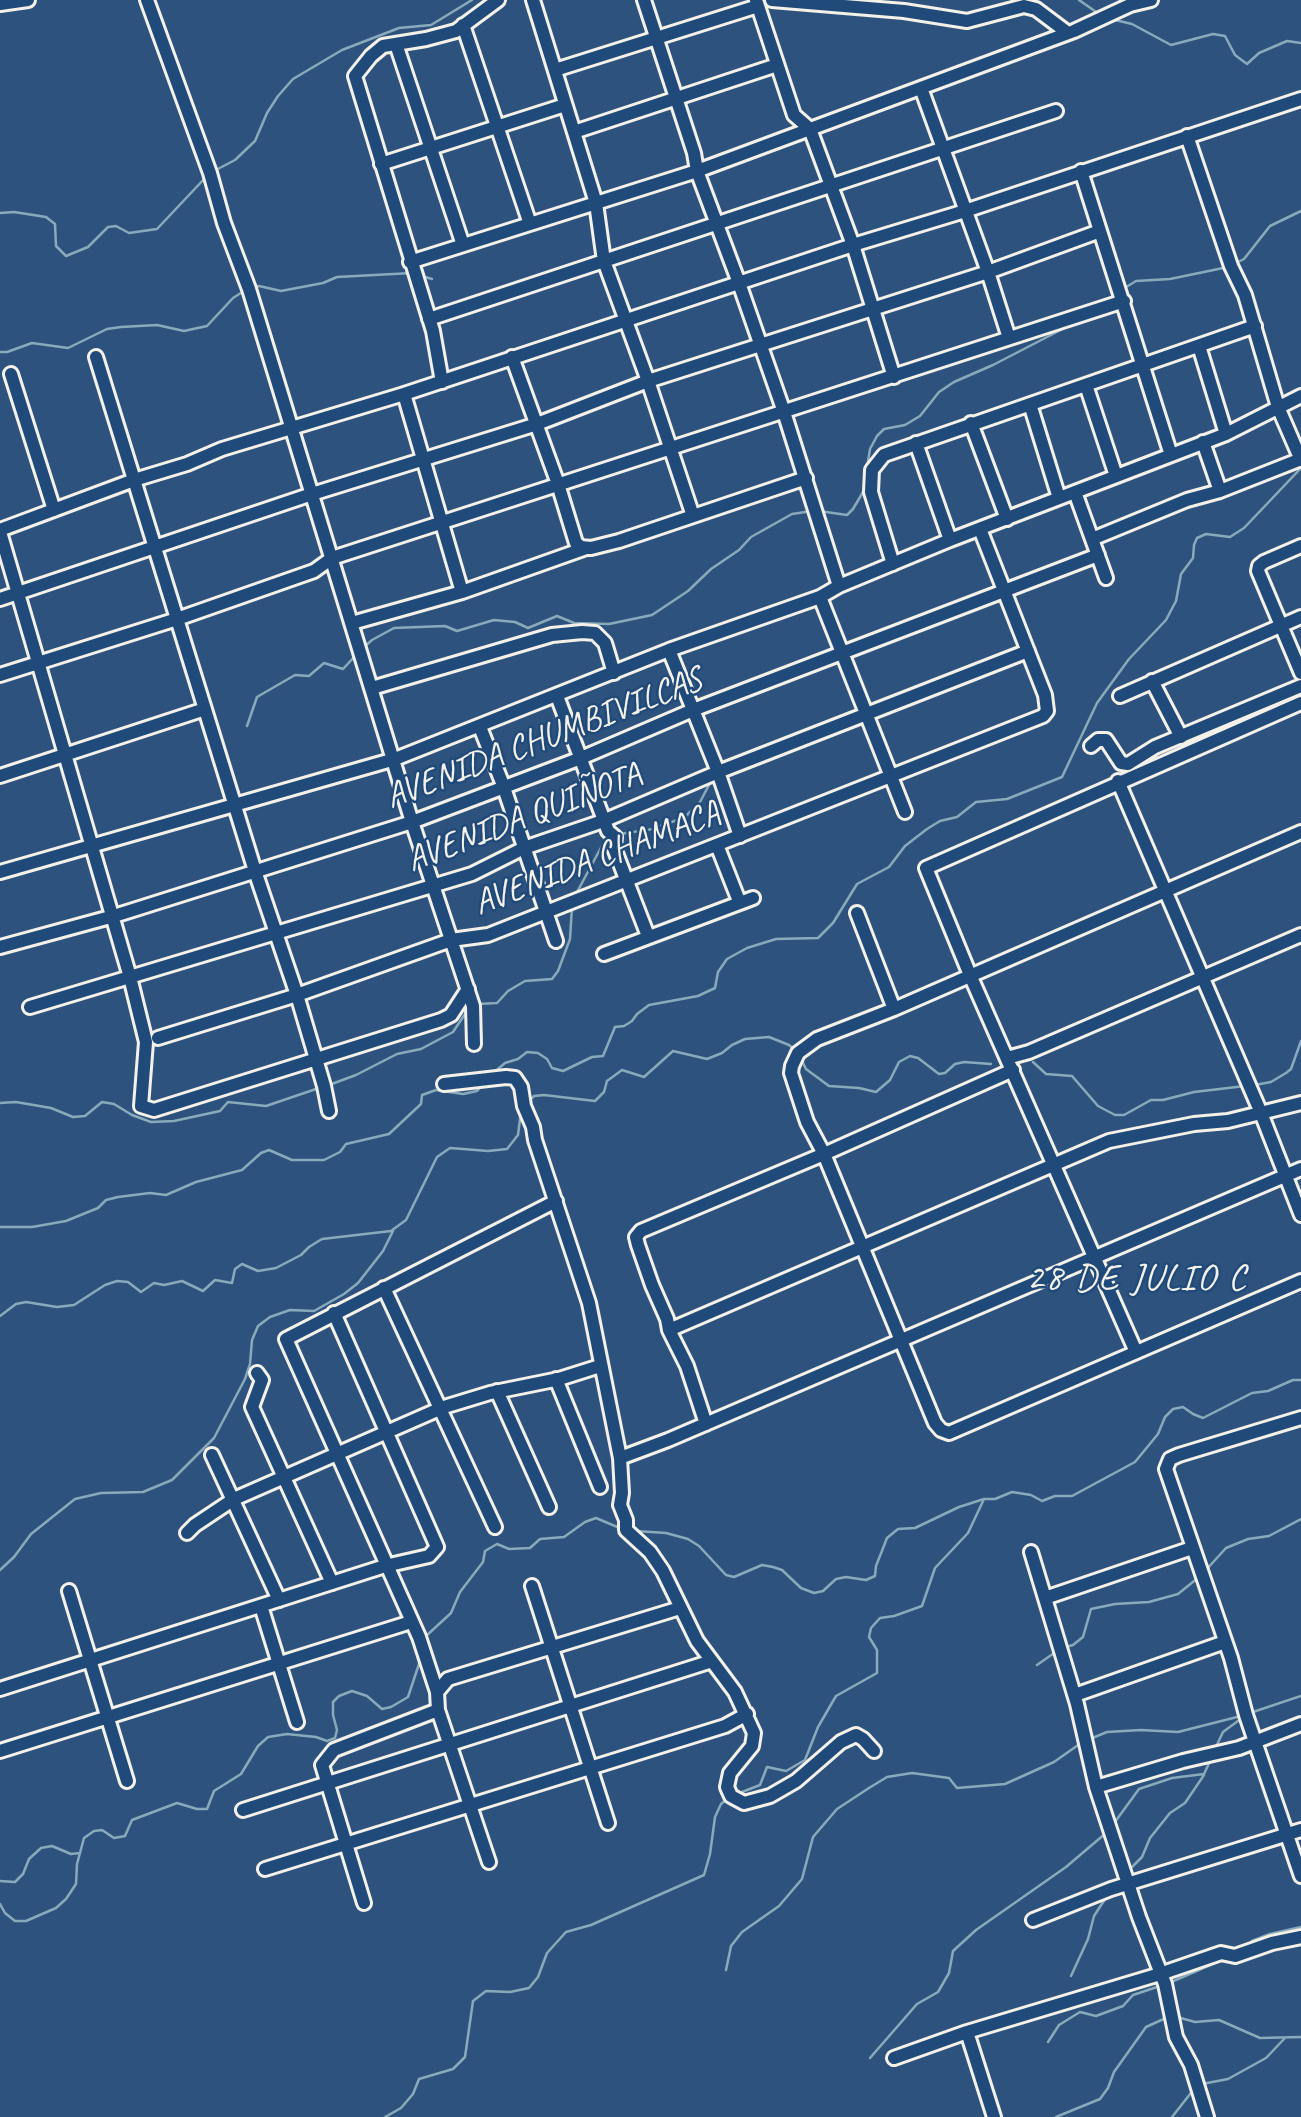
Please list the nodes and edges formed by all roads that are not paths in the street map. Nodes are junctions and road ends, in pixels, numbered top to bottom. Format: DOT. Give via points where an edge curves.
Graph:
graph roads {
  1 [pos="28,0"];
  2 [pos="147,0"];
  3 [pos="498,0"];
  4 [pos="533,0"];
  5 [pos="644,0"];
  6 [pos="772,0"];
  7 [pos="1151,0"];
  8 [pos="757,3"];
  9 [pos="0,4"];
  10 [pos="463,26"];
  11 [pos="1068,33"];
  12 [pos="656,38"];
  13 [pos="396,44"];
  14 [pos="777,65"];
  15 [pos="555,70"];
  16 [pos="921,88"];
  17 [pos="676,98"];
  18 [pos="1301,99"];
  19 [pos="565,105"];
  20 [pos="1056,111"];
  21 [pos="497,127"];
  22 [pos="810,129"];
  23 [pos="574,132"];
  24 [pos="1187,136"];
  25 [pos="430,148"];
  26 [pos="942,149"];
  27 [pos="381,164"];
  28 [pos="697,171"];
  29 [pos="1081,171"];
  30 [pos="831,186"];
  31 [pos="596,203"];
  32 [pos="965,211"];
  33 [pos="717,223"];
  34 [pos="530,224"];
  35 [pos="1100,231"];
  36 [pos="853,244"];
  37 [pos="463,245"];
  38 [pos="604,261"];
  39 [pos="410,262"];
  40 [pos="988,272"];
  41 [pos="739,283"];
  42 [pos="1124,301"];
  43 [pos="873,309"];
  44 [pos="429,320"];
  45 [pos="626,321"];
  46 [pos="1255,326"];
  47 [pos="1009,338"];
  48 [pos="761,346"];
  49 [pos="1199,346"];
  50 [pos="96,357"];
  51 [pos="512,357"];
  52 [pos="1144,365"];
  53 [pos="11,374"];
  54 [pos="894,377"];
  55 [pos="648,381"];
  56 [pos="442,382"];
  57 [pos="1086,385"];
  58 [pos="404,394"];
  59 [pos="1301,396"];
  60 [pos="1030,404"];
  61 [pos="1278,407"];
  62 [pos="784,412"];
  63 [pos="971,423"];
  64 [pos="537,424"];
  65 [pos="292,427"];
  66 [pos="1226,433"];
  67 [pos="1203,442"];
  68 [pos="916,443"];
  69 [pos="670,449"];
  70 [pos="1171,455"];
  71 [pos="423,460"];
  72 [pos="1301,460"];
  73 [pos="1116,476"];
  74 [pos="806,478"];
  75 [pos="134,480"];
  76 [pos="558,484"];
  77 [pos="1220,491"];
  78 [pos="1075,492"];
  79 [pos="312,494"];
  80 [pos="1059,498"];
  81 [pos="54,510"];
  82 [pos="693,516"];
  83 [pos="1007,519"];
  84 [pos="442,523"];
  85 [pos="980,529"];
  86 [pos="0,531"];
  87 [pos="1092,539"];
  88 [pos="950,540"];
  89 [pos="1301,546"];
  90 [pos="155,547"];
  91 [pos="586,548"];
  92 [pos="1098,555"];
  93 [pos="332,558"];
  94 [pos="893,564"];
  95 [pos="1106,578"];
  96 [pos="839,586"];
  97 [pos="1005,591"];
  98 [pos="462,592"];
  99 [pos="18,593"];
  100 [pos="820,597"];
  101 [pos="0,599"];
  102 [pos="1301,617"];
  103 [pos="177,619"];
  104 [pos="352,623"];
  105 [pos="1280,626"];
  106 [pos="669,650"];
  107 [pos="1028,652"];
  108 [pos="842,655"];
  109 [pos="39,663"];
  110 [pos="614,673"];
  111 [pos="1301,673"];
  112 [pos="0,675"];
  113 [pos="1153,681"];
  114 [pos="1301,686"];
  115 [pos="373,688"];
  116 [pos="557,696"];
  117 [pos="1119,696"];
  118 [pos="1301,703"];
  119 [pos="205,709"];
  120 [pos="693,710"];
  121 [pos="868,714"];
  122 [pos="480,727"];
  123 [pos="1181,737"];
  124 [pos="1091,746"];
  125 [pos="66,754"];
  126 [pos="581,758"];
  127 [pos="395,759"];
  128 [pos="718,772"];
  129 [pos="0,776"];
  130 [pos="892,776"];
  131 [pos="1118,781"];
  132 [pos="503,785"];
  133 [pos="234,805"];
  134 [pos="905,812"];
  135 [pos="603,821"];
  136 [pos="412,822"];
  137 [pos="1301,832"];
  138 [pos="740,836"];
  139 [pos="93,845"];
  140 [pos="717,845"];
  141 [pos="524,848"];
  142 [pos="255,871"];
  143 [pos="0,872"];
  144 [pos="627,881"];
  145 [pos="432,886"];
  146 [pos="1164,890"];
  147 [pos="545,911"];
  148 [pos="857,913"];
  149 [pos="114,916"];
  150 [pos="275,933"];
  151 [pos="1301,935"];
  152 [pos="648,936"];
  153 [pos="451,940"];
  154 [pos="556,941"];
  155 [pos="0,947"];
  156 [pos="604,954"];
  157 [pos="970,975"];
  158 [pos="130,977"];
  159 [pos="1202,978"];
  160 [pos="468,989"];
  161 [pos="297,995"];
  162 [pos="30,1007"];
  163 [pos="894,1009"];
  164 [pos="158,1038"];
  165 [pos="474,1044"];
  166 [pos="316,1059"];
  167 [pos="1010,1064"];
  168 [pos="444,1084"];
  169 [pos="1301,1103"];
  170 [pos="329,1111"];
  171 [pos="1261,1113"];
  172 [pos="824,1154"];
  173 [pos="1053,1165"];
  174 [pos="1301,1169"];
  175 [pos="1285,1176"];
  176 [pos="556,1201"];
  177 [pos="1301,1215"];
  178 [pos="861,1247"];
  179 [pos="1094,1258"];
  180 [pos="1301,1281"];
  181 [pos="384,1287"];
  182 [pos="334,1313"];
  183 [pos="669,1330"];
  184 [pos="901,1341"];
  185 [pos="1136,1352"];
  186 [pos="600,1366"];
  187 [pos="257,1373"];
  188 [pos="556,1379"];
  189 [pos="498,1391"];
  190 [pos="440,1409"];
  191 [pos="1301,1418"];
  192 [pos="706,1424"];
  193 [pos="386,1433"];
  194 [pos="337,1454"];
  195 [pos="212,1455"];
  196 [pos="620,1458"];
  197 [pos="284,1478"];
  198 [pos="600,1488"];
  199 [pos="233,1500"];
  200 [pos="550,1507"];
  201 [pos="495,1527"];
  202 [pos="187,1533"];
  203 [pos="1192,1548"];
  204 [pos="1031,1552"];
  205 [pos="385,1566"];
  206 [pos="332,1583"];
  207 [pos="532,1586"];
  208 [pos="69,1591"];
  209 [pos="1045,1598"];
  210 [pos="279,1600"];
  211 [pos="261,1606"];
  212 [pos="680,1608"];
  213 [pos="411,1622"];
  214 [pos="1225,1642"];
  215 [pos="551,1647"];
  216 [pos="90,1660"];
  217 [pos="712,1661"];
  218 [pos="279,1663"];
  219 [pos="0,1689"];
  220 [pos="438,1692"];
  221 [pos="1075,1695"];
  222 [pos="570,1706"];
  223 [pos="438,1710"];
  224 [pos="747,1714"];
  225 [pos="107,1717"];
  226 [pos="297,1722"];
  227 [pos="1301,1724"];
  228 [pos="1255,1740"];
  229 [pos="449,1745"];
  230 [pos="0,1751"];
  231 [pos="874,1751"];
  232 [pos="591,1768"];
  233 [pos="127,1781"];
  234 [pos="328,1783"];
  235 [pos="1096,1787"];
  236 [pos="470,1805"];
  237 [pos="243,1811"];
  238 [pos="608,1823"];
  239 [pos="1301,1830"];
  240 [pos="1287,1835"];
  241 [pos="346,1844"];
  242 [pos="489,1862"];
  243 [pos="265,1869"];
  244 [pos="1301,1876"];
  245 [pos="1130,1885"];
  246 [pos="364,1903"];
  247 [pos="1033,1920"];
  248 [pos="1301,1937"];
  249 [pos="1160,1974"];
  250 [pos="967,2032"];
  251 [pos="894,2057"];
  252 [pos="994,2117"];
  253 [pos="1207,2117"];
  1 -- 9 [label="street"];
  2 -- 65 [label="street" via="210,173"];
  3 -- 10 [label="street"];
  4 -- 15 [label="street"];
  5 -- 12 [label="street"];
  6 -- 11 [label="street" via="967,21 1024,6 1036,9"];
  7 -- 11 [label="street"];
  8 -- 12 [label="street"];
  8 -- 14 [label="street"];
  10 -- 13 [label="street"];
  10 -- 21 [label="street"];
  11 -- 16 [label="street"];
  12 -- 15 [label="street"];
  12 -- 17 [label="street"];
  13 -- 25 [label="street"];
  13 -- 27 [label="street" via="383,46 355,76"];
  14 -- 17 [label="street"];
  14 -- 22 [label="street" via="793,115"];
  15 -- 19 [label="street"];
  16 -- 22 [label="street"];
  16 -- 26 [label="street"];
  17 -- 23 [label="street"];
  17 -- 28 [label="street"];
  18 -- 24 [label="street"];
  19 -- 21 [label="street"];
  19 -- 23 [label="street"];
  20 -- 26 [label="street"];
  21 -- 25 [label="street"];
  21 -- 34 [label="street"];
  22 -- 28 [label="street"];
  22 -- 30 [label="street"];
  23 -- 31 [label="street"];
  24 -- 29 [label="street"];
  24 -- 46 [label="street"];
  25 -- 27 [label="street"];
  25 -- 37 [label="street"];
  26 -- 30 [label="street"];
  26 -- 32 [label="street"];
  27 -- 39 [label="street"];
  28 -- 31 [label="street"];
  28 -- 33 [label="street"];
  29 -- 32 [label="street"];
  29 -- 35 [label="street"];
  30 -- 33 [label="street"];
  30 -- 36 [label="street"];
  31 -- 34 [label="street"];
  31 -- 38 [label="street"];
  32 -- 36 [label="street"];
  32 -- 40 [label="street"];
  33 -- 38 [label="street"];
  33 -- 41 [label="street"];
  34 -- 37 [label="street"];
  35 -- 40 [label="street"];
  35 -- 42 [label="street"];
  36 -- 41 [label="street"];
  36 -- 43 [label="street"];
  37 -- 39 [label="street"];
  38 -- 44 [label="street"];
  38 -- 45 [label="street"];
  39 -- 44 [label="street"];
  40 -- 43 [label="street"];
  40 -- 47 [label="street"];
  41 -- 45 [label="street"];
  41 -- 48 [label="street"];
  42 -- 47 [label="street"];
  42 -- 52 [label="street"];
  43 -- 48 [label="street"];
  43 -- 54 [label="street"];
  44 -- 56 [label="street"];
  45 -- 51 [label="street"];
  45 -- 55 [label="street"];
  46 -- 49 [label="street"];
  46 -- 61 [label="street"];
  47 -- 54 [label="street"];
  48 -- 55 [label="street"];
  48 -- 62 [label="street"];
  49 -- 52 [label="street"];
  49 -- 66 [label="street"];
  50 -- 75 [label="street"];
  51 -- 56 [label="street"];
  51 -- 64 [label="street"];
  52 -- 57 [label="street"];
  52 -- 70 [label="street"];
  53 -- 81 [label="street"];
  54 -- 62 [label="street"];
  55 -- 64 [label="street"];
  55 -- 69 [label="street"];
  56 -- 58 [label="street"];
  57 -- 60 [label="street"];
  57 -- 73 [label="street"];
  58 -- 65 [label="street"];
  58 -- 71 [label="street"];
  59 -- 61 [label="street"];
  60 -- 63 [label="street"];
  60 -- 80 [label="street"];
  61 -- 66 [label="street"];
  61 -- 72 [label="street"];
  62 -- 69 [label="street"];
  62 -- 74 [label="street"];
  63 -- 68 [label="street"];
  63 -- 83 [label="street"];
  64 -- 71 [label="street"];
  64 -- 76 [label="street"];
  65 -- 75 [label="street"];
  65 -- 79 [label="street"];
  66 -- 67 [label="street"];
  67 -- 70 [label="street"];
  67 -- 77 [label="street"];
  68 -- 88 [label="street"];
  68 -- 94 [label="street" via="884,455 872,470 871,492"];
  69 -- 76 [label="street"];
  69 -- 82 [label="street"];
  70 -- 73 [label="street"];
  71 -- 79 [label="street"];
  71 -- 84 [label="street"];
  72 -- 77 [label="street"];
  73 -- 78 [label="street"];
  74 -- 82 [label="street"];
  74 -- 96 [label="street"];
  75 -- 81 [label="street"];
  75 -- 90 [label="street"];
  76 -- 84 [label="street"];
  76 -- 91 [label="street" via="576,542"];
  77 -- 87 [label="street" via="1186,500"];
  78 -- 80 [label="street"];
  78 -- 87 [label="street"];
  79 -- 90 [label="street"];
  79 -- 93 [label="street"];
  80 -- 83 [label="street"];
  81 -- 86 [label="street"];
  82 -- 91 [label="street"];
  83 -- 85 [label="street"];
  84 -- 93 [label="street"];
  84 -- 98 [label="street"];
  85 -- 88 [label="street"];
  85 -- 97 [label="street"];
  86 -- 99 [label="street"];
  87 -- 92 [label="street"];
  88 -- 94 [label="street"];
  89 -- 105 [label="street" via="1259,566"];
  90 -- 99 [label="street"];
  90 -- 103 [label="street"];
  91 -- 98 [label="street"];
  92 -- 95 [label="street"];
  92 -- 97 [label="street, AVENIDA CHUMBIVILCAS"];
  93 -- 103 [label="street" via="314,571"];
  93 -- 104 [label="street"];
  94 -- 96 [label="street"];
  96 -- 100 [label="street"];
  97 -- 107 [label="street"];
  97 -- 108 [label="street, AVENIDA CHUMBIVILCAS"];
  98 -- 104 [label="street"];
  99 -- 101 [label="street"];
  99 -- 109 [label="street"];
  100 -- 106 [label="street"];
  100 -- 108 [label="street"];
  102 -- 105 [label="street"];
  103 -- 109 [label="street"];
  103 -- 119 [label="street"];
  104 -- 115 [label="street"];
  105 -- 111 [label="street"];
  105 -- 113 [label="street"];
  106 -- 110 [label="street"];
  106 -- 120 [label="street"];
  107 -- 121 [label="street, AVENIDA QUIÑOTA"];
  107 -- 130 [label="street, AVENIDA CHAMACA" via="1045,695 1047,711 1043,716"];
  108 -- 120 [label="street, AVENIDA CHUMBIVILCAS"];
  108 -- 121 [label="street"];
  109 -- 112 [label="street"];
  109 -- 125 [label="street"];
  110 -- 115 [label="street" via="605,643 595,634 582,632 552,635"];
  110 -- 116 [label="street"];
  113 -- 117 [label="street"];
  113 -- 123 [label="street"];
  114 -- 123 [label="street"];
  115 -- 127 [label="street"];
  116 -- 122 [label="street"];
  116 -- 126 [label="street"];
  118 -- 131 [label="street"];
  119 -- 125 [label="street"];
  119 -- 133 [label="street"];
  120 -- 126 [label="street, AVENIDA CHUMBIVILCAS"];
  120 -- 128 [label="street"];
  121 -- 128 [label="street, AVENIDA QUIÑOTA"];
  121 -- 130 [label="street"];
  122 -- 127 [label="street"];
  122 -- 132 [label="street"];
  123 -- 124 [label="street" via="1128,764 1121,762 1106,740"];
  125 -- 129 [label="street"];
  125 -- 139 [label="street"];
  126 -- 132 [label="street, AVENIDA CHUMBIVILCAS"];
  126 -- 135 [label="street"];
  127 -- 133 [label="street"];
  127 -- 136 [label="street"];
  128 -- 135 [label="street, AVENIDA QUIÑOTA"];
  128 -- 138 [label="street"];
  130 -- 134 [label="street"];
  130 -- 138 [label="street, AVENIDA CHAMACA"];
  131 -- 146 [label="street"];
  131 -- 157 [label="street" via="926,868"];
  132 -- 136 [label="street, AVENIDA CHUMBIVILCAS"];
  132 -- 141 [label="street"];
  133 -- 139 [label="street"];
  133 -- 142 [label="street"];
  135 -- 141 [label="street, AVENIDA QUIÑOTA"];
  135 -- 144 [label="street" via="615,837 614,848"];
  136 -- 142 [label="street, AVENIDA CHUMBIVILCAS"];
  136 -- 145 [label="street"];
  137 -- 146 [label="street"];
  138 -- 140 [label="street, AVENIDA CHAMACA"];
  139 -- 143 [label="street"];
  139 -- 149 [label="street"];
  140 -- 144 [label="street, AVENIDA CHAMACA"];
  140 -- 152 [label="street" via="746,900"];
  141 -- 145 [label="street, AVENIDA QUIÑOTA" via="472,874"];
  141 -- 147 [label="street"];
  142 -- 149 [label="street, AVENIDA CHUMBIVILCAS"];
  142 -- 150 [label="street"];
  144 -- 147 [label="street, AVENIDA CHAMACA"];
  144 -- 152 [label="street"];
  145 -- 150 [label="street, AVENIDA QUIÑOTA"];
  145 -- 153 [label="street"];
  146 -- 157 [label="street"];
  146 -- 159 [label="street"];
  147 -- 153 [label="street, AVENIDA CHAMACA" via="488,935"];
  147 -- 154 [label="street"];
  148 -- 163 [label="street"];
  149 -- 155 [label="street, AVENIDA CHUMBIVILCAS"];
  149 -- 158 [label="street"];
  150 -- 158 [label="street, AVENIDA QUIÑOTA"];
  150 -- 161 [label="street"];
  151 -- 159 [label="street"];
  152 -- 156 [label="street"];
  153 -- 160 [label="street"];
  153 -- 161 [label="street, AVENIDA CHAMACA"];
  157 -- 163 [label="street"];
  157 -- 167 [label="street"];
  158 -- 162 [label="street, AVENIDA QUIÑOTA"];
  158 -- 166 [label="street" via="146,1042 141,1106 154,1110"];
  159 -- 167 [label="street"];
  159 -- 171 [label="street"];
  160 -- 165 [label="street"];
  160 -- 166 [label="street" via="451,1015 441,1020"];
  161 -- 164 [label="street, AVENIDA CHAMACA"];
  161 -- 166 [label="street"];
  163 -- 172 [label="street" via="817,1039 798,1053 791,1073 807,1122"];
  166 -- 170 [label="street"];
  167 -- 172 [label="street"];
  167 -- 173 [label="street"];
  168 -- 176 [label="street" via="515,1078"];
  169 -- 171 [label="street"];
  171 -- 173 [label="street" via="1109,1141"];
  171 -- 175 [label="street"];
  172 -- 178 [label="street"];
  172 -- 183 [label="street" via="640,1231 638,1245"];
  173 -- 178 [label="street"];
  173 -- 179 [label="street"];
  174 -- 175 [label="street"];
  175 -- 177 [label="street"];
  175 -- 179 [label="street"];
  176 -- 181 [label="street"];
  176 -- 186 [label="street" via="589,1303"];
  178 -- 183 [label="street"];
  178 -- 184 [label="street"];
  179 -- 184 [label="street"];
  179 -- 185 [label="street"];
  180 -- 185 [label="street"];
  181 -- 182 [label="street"];
  181 -- 190 [label="street"];
  182 -- 193 [label="street"];
  182 -- 194 [label="street" via="286,1339"];
  183 -- 192 [label="street" via="687,1366"];
  184 -- 185 [label="street" via="935,1423 949,1433"];
  184 -- 192 [label="street"];
  186 -- 188 [label="street"];
  186 -- 196 [label="street"];
  187 -- 197 [label="street" via="262,1380 252,1407"];
  188 -- 189 [label="street"];
  188 -- 198 [label="street"];
  189 -- 190 [label="street"];
  189 -- 200 [label="street"];
  190 -- 193 [label="street"];
  190 -- 201 [label="street"];
  191 -- 203 [label="street" via="1170,1460 1166,1469"];
  192 -- 196 [label="street"];
  193 -- 194 [label="street"];
  193 -- 205 [label="street" via="437,1547 429,1556"];
  194 -- 197 [label="street"];
  194 -- 205 [label="street"];
  195 -- 199 [label="street"];
  196 -- 212 [label="street" via="620,1505 626,1530 650,1552"];
  197 -- 199 [label="street"];
  197 -- 206 [label="street"];
  199 -- 202 [label="street"];
  199 -- 210 [label="street"];
  203 -- 209 [label="street"];
  203 -- 214 [label="street"];
  204 -- 209 [label="street"];
  205 -- 206 [label="street"];
  205 -- 213 [label="street"];
  206 -- 210 [label="street"];
  207 -- 215 [label="street"];
  208 -- 216 [label="street"];
  209 -- 221 [label="street"];
  210 -- 211 [label="street"];
  211 -- 216 [label="street"];
  211 -- 218 [label="street"];
  212 -- 215 [label="street"];
  212 -- 217 [label="street"];
  213 -- 218 [label="street"];
  213 -- 220 [label="street"];
  214 -- 221 [label="street"];
  214 -- 228 [label="street"];
  215 -- 220 [label="street" via="448,1679"];
  215 -- 222 [label="street"];
  216 -- 219 [label="street"];
  216 -- 225 [label="street"];
  217 -- 222 [label="street"];
  217 -- 224 [label="street"];
  218 -- 225 [label="street"];
  218 -- 226 [label="street"];
  220 -- 223 [label="street"];
  221 -- 235 [label="street"];
  222 -- 229 [label="street"];
  222 -- 232 [label="street"];
  223 -- 229 [label="street"];
  223 -- 234 [label="street" via="334,1750 322,1765"];
  224 -- 231 [label="street" via="754,1733 752,1746 730,1773 727,1787 731,1796 744,1803 770,1796 796,1781 841,1742 856,1735"];
  224 -- 232 [label="street" via="725,1726"];
  225 -- 230 [label="street"];
  225 -- 233 [label="street"];
  227 -- 228 [label="street"];
  228 -- 235 [label="street"];
  228 -- 240 [label="street"];
  229 -- 234 [label="street"];
  229 -- 236 [label="street"];
  232 -- 236 [label="street"];
  232 -- 238 [label="street"];
  234 -- 237 [label="street"];
  234 -- 241 [label="street"];
  235 -- 245 [label="street"];
  236 -- 241 [label="street"];
  236 -- 242 [label="street"];
  239 -- 240 [label="street"];
  240 -- 244 [label="street"];
  240 -- 245 [label="street"];
  241 -- 243 [label="street"];
  241 -- 246 [label="street"];
  245 -- 247 [label="street"];
  245 -- 249 [label="street"];
  248 -- 249 [label="street" via="1235,1956 1221,1953"];
  249 -- 250 [label="street"];
  249 -- 253 [label="street" via="1176,2036 1191,2065"];
  250 -- 251 [label="street"];
  250 -- 252 [label="street"];
}
